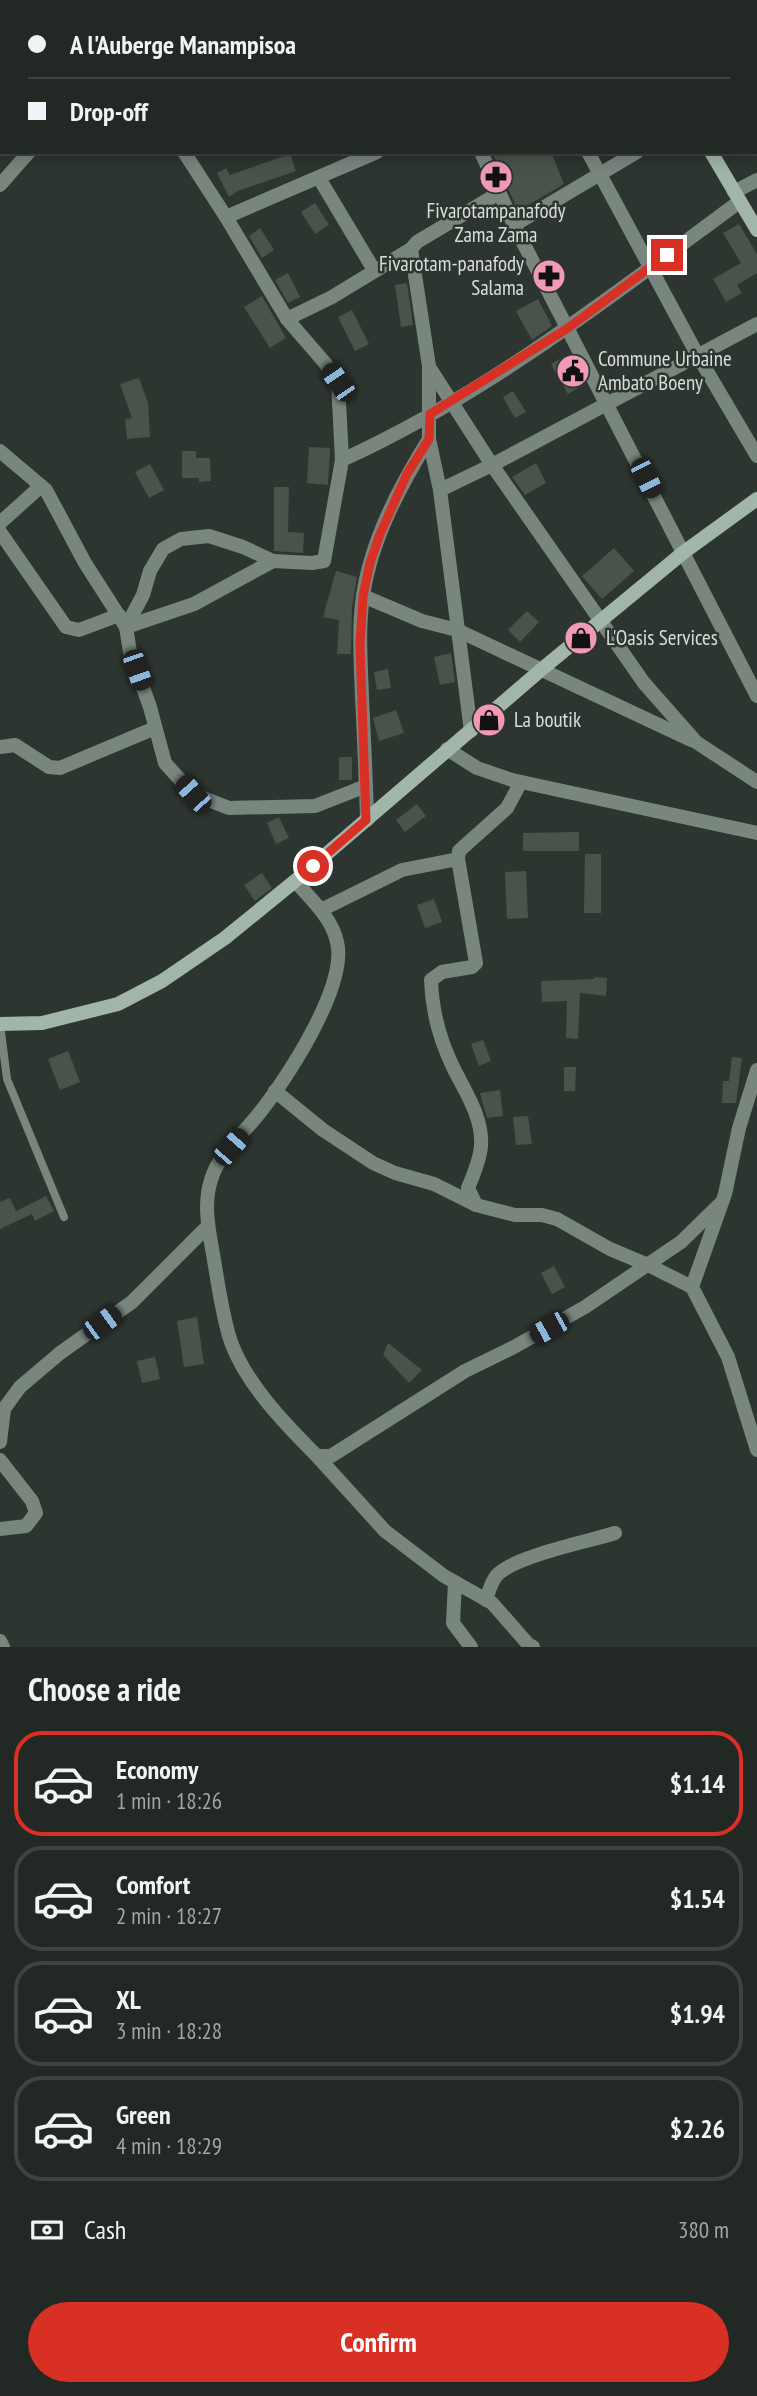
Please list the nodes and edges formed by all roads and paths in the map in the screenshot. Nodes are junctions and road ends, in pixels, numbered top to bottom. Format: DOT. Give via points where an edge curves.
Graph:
graph roads {
  1 [pos="27,154"];
  2 [pos="185,154"];
  3 [pos="373,154"];
  4 [pos="482,154"];
  5 [pos="589,154"];
  6 [pos="634,154"];
  7 [pos="712,154"];
  8 [pos="598,175"];
  9 [pos="319,178"];
  10 [pos="757,180"];
  11 [pos="0,185"];
  12 [pos="499,193"];
  13 [pos="737,197"];
  14 [pos="226,217"];
  15 [pos="514,225"];
  16 [pos="757,230"];
  17 [pos="411,249"];
  18 [pos="649,269"];
  19 [pos="374,270"];
  20 [pos="287,319"];
  21 [pos="757,324"];
  22 [pos="568,328"];
  23 [pos="698,356"];
  24 [pos="429,366"];
  25 [pos="450,402"];
  26 [pos="608,403"];
  27 [pos="430,414"];
  28 [pos="429,439"];
  29 [pos="0,451"];
  30 [pos="757,456"];
  31 [pos="342,460"];
  32 [pos="492,465"];
  33 [pos="41,486"];
  34 [pos="440,490"];
  35 [pos="757,499"];
  36 [pos="0,523"];
  37 [pos="0,532"];
  38 [pos="684,552"];
  39 [pos="273,561"];
  40 [pos="363,596"];
  41 [pos="122,621"];
  42 [pos="601,621"];
  43 [pos="457,631"];
  44 [pos="542,669"];
  45 [pos="757,696"];
  46 [pos="155,728"];
  47 [pos="471,731"];
  48 [pos="696,743"];
  49 [pos="0,747"];
  50 [pos="447,749"];
  51 [pos="521,782"];
  52 [pos="757,782"];
  53 [pos="366,786"];
  54 [pos="366,820"];
  55 [pos="757,833"];
  56 [pos="458,859"];
  57 [pos="295,881"];
  58 [pos="320,910"];
  59 [pos="0,1024"];
  60 [pos="757,1070"];
  61 [pos="275,1091"];
  62 [pos="720,1204"];
  63 [pos="476,1205"];
  64 [pos="64,1217"];
  65 [pos="208,1226"];
  66 [pos="648,1265"];
  67 [pos="692,1287"];
  68 [pos="0,1442"];
  69 [pos="757,1450"];
  70 [pos="317,1457"];
  71 [pos="0,1460"];
  72 [pos="0,1529"];
  73 [pos="615,1534"];
  74 [pos="454,1583"];
  75 [pos="486,1600"];
  76 [pos="0,1641"];
  77 [pos="525,1646"];
  78 [pos="3,1647"];
  79 [pos="471,1647"];
  1 -- 11 [label="street"];
  2 -- 14 [label="street"];
  3 -- 9 [label="street"];
  4 -- 12 [label="street"];
  5 -- 8 [label="street"];
  6 -- 8 [label="street"];
  7 -- 13 [label="street"];
  8 -- 15 [label="street"];
  8 -- 18 [label="street"];
  9 -- 14 [label="street"];
  9 -- 19 [label="street"];
  10 -- 13 [label="street"];
  12 -- 15 [label="street"];
  12 -- 17 [label="street"];
  13 -- 16 [label="street"];
  13 -- 18 [label="street"];
  14 -- 20 [label="street"];
  15 -- 22 [label="street"];
  17 -- 19 [label="street"];
  17 -- 24 [label="street"];
  18 -- 22 [label="street"];
  18 -- 23 [label="street"];
  19 -- 20 [label="street"];
  20 -- 31 [label="street" via="338,382"];
  21 -- 23 [label="street"];
  22 -- 25 [label="street"];
  22 -- 26 [label="street"];
  23 -- 26 [label="street"];
  23 -- 30 [label="street"];
  24 -- 25 [label="street"];
  24 -- 27 [label="street"];
  25 -- 27 [label="street"];
  25 -- 32 [label="street"];
  26 -- 32 [label="street"];
  26 -- 38 [label="street"];
  27 -- 28 [label="street"];
  27 -- 31 [label="street"];
  28 -- 34 [label="street"];
  28 -- 40 [label="street" via="407,474 380,534"];
  29 -- 33 [label="street"];
  31 -- 39 [label="street" via="324,561"];
  32 -- 34 [label="street"];
  32 -- 42 [label="street"];
  33 -- 36 [label="street"];
  33 -- 41 [label="street"];
  34 -- 43 [label="street"];
  35 -- 38 [label="street"];
  37 -- 41 [label="street" via="66,627 79,630"];
  38 -- 42 [label="street"];
  38 -- 45 [label="street"];
  39 -- 41 [label="street" via="194,604"];
  39 -- 41 [label="street" via="209,536 181,539 163,549 143,595"];
  40 -- 43 [label="street"];
  40 -- 53 [label="street" via="360,645"];
  41 -- 46 [label="street"];
  42 -- 44 [label="street"];
  42 -- 48 [label="street" via="644,683"];
  43 -- 44 [label="street"];
  43 -- 47 [label="street"];
  44 -- 47 [label="street"];
  44 -- 48 [label="street"];
  46 -- 49 [label="street" via="60,768 49,767 15,745"];
  46 -- 53 [label="street" via="165,763 193,794 229,808 315,806"];
  47 -- 50 [label="street"];
  48 -- 52 [label="street"];
  50 -- 51 [label="street" via="477,768"];
  50 -- 54 [label="street"];
  51 -- 55 [label="street"];
  51 -- 56 [label="street" via="507,808 459,851"];
  53 -- 54 [label="street"];
  54 -- 57 [label="street"];
  56 -- 58 [label="street" via="401,870"];
  56 -- 63 [label="street" via="476,963 442,972 431,980 432,1004 440,1036 478,1124 481,1146 468,1188"];
  57 -- 58 [label="street"];
  57 -- 59 [label="street" via="225,938 118,1004 42,1023"];
  58 -- 61 [label="street" via="338,943 337,975 298,1056"];
  59 -- 64 [label="lane" via="7,1079"];
  60 -- 62 [label="street"];
  61 -- 63 [label="street" via="373,1163 434,1184"];
  61 -- 65 [label="street" via="220,1159 210,1181"];
  62 -- 66 [label="street" via="681,1242"];
  62 -- 67 [label="street"];
  63 -- 66 [label="street" via="557,1219"];
  65 -- 68 [label="street" via="132,1301 20,1387 4,1409"];
  65 -- 70 [label="street" via="231,1342 245,1371"];
  66 -- 67 [label="street"];
  66 -- 70 [label="street" via="585,1307 465,1371 331,1456"];
  67 -- 69 [label="street" via="728,1357"];
  70 -- 74 [label="street" via="385,1531"];
  71 -- 72 [label="street" via="36,1513 26,1526"];
  73 -- 75 [label="street" via="519,1561 498,1574"];
  74 -- 75 [label="street"];
  74 -- 79 [label="street" via="453,1622"];
  75 -- 77 [label="street"];
  76 -- 78 [label="street"];
}
